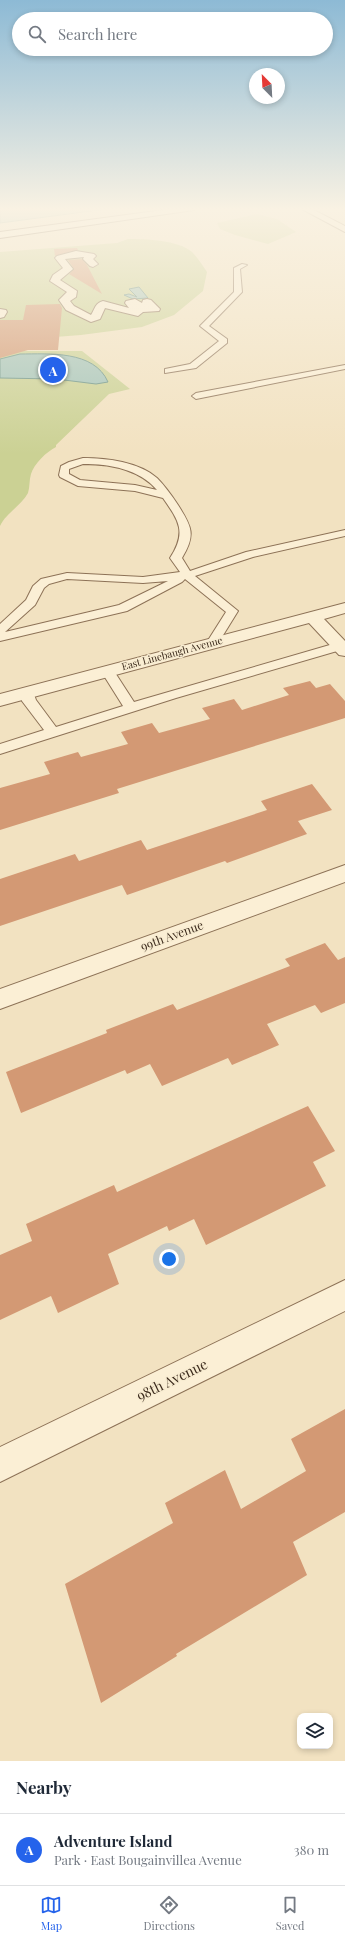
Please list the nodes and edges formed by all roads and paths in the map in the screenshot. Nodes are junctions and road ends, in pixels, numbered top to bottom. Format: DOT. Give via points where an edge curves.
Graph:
graph roads {
  1 [pos="69,290"];
  2 [pos="238,290"];
  3 [pos="147,302"];
  4 [pos="345,367"];
  5 [pos="168,371"];
  6 [pos="196,396"];
  7 [pos="167,496"];
  8 [pos="345,534"];
  9 [pos="187,575"];
  10 [pos="345,608"];
  11 [pos="312,616"];
  12 [pos="0,630"];
  13 [pos="0,637"];
  14 [pos="213,642"];
  15 [pos="343,648"];
  16 [pos="107,671"];
  17 [pos="27,692"];
  18 [pos="0,700"];
  19 [pos="131,708"];
  20 [pos="53,733"];
  21 [pos="0,749"];
  22 [pos="345,874"];
  23 [pos="0,999"];
  24 [pos="345,1295"];
  25 [pos="0,1465"];
  1 -- 3 [label="street" via="73,293 64,300 70,308 88,319 96,317 103,304 138,313 130,303 135,302 146,310 155,309"];
  2 -- 5 [label="lane" via="204,326 224,341 193,366"];
  4 -- 6 [label="lane"];
  7 -- 7 [label="lane" via="150,478 121,464 92,461 70,463 64,468 64,475 78,483 135,488"];
  7 -- 9 [label="lane" via="186,530 184,544 176,558"];
  8 -- 9 [label="lane" via="250,554"];
  9 -- 12 [label="lane" via="143,580 67,576 45,581 39,586 31,602"];
  9 -- 13 [label="lane" via="123,608"];
  9 -- 14 [label="lane" via="232,612"];
  10 -- 11 [label="street, East Linebaugh Avenue"];
  11 -- 14 [label="street, East Linebaugh Avenue"];
  11 -- 15 [label="street"];
  14 -- 16 [label="street, East Linebaugh Avenue"];
  15 -- 19 [label="lane"];
  16 -- 17 [label="street, East Linebaugh Avenue"];
  16 -- 19 [label="lane"];
  17 -- 18 [label="street, East Linebaugh Avenue"];
  17 -- 20 [label="lane" via="29,701"];
  19 -- 20 [label="lane"];
  20 -- 21 [label="lane"];
  22 -- 23 [label="street, 99th Avenue"];
  24 -- 25 [label="street, 98th Avenue"];
}
